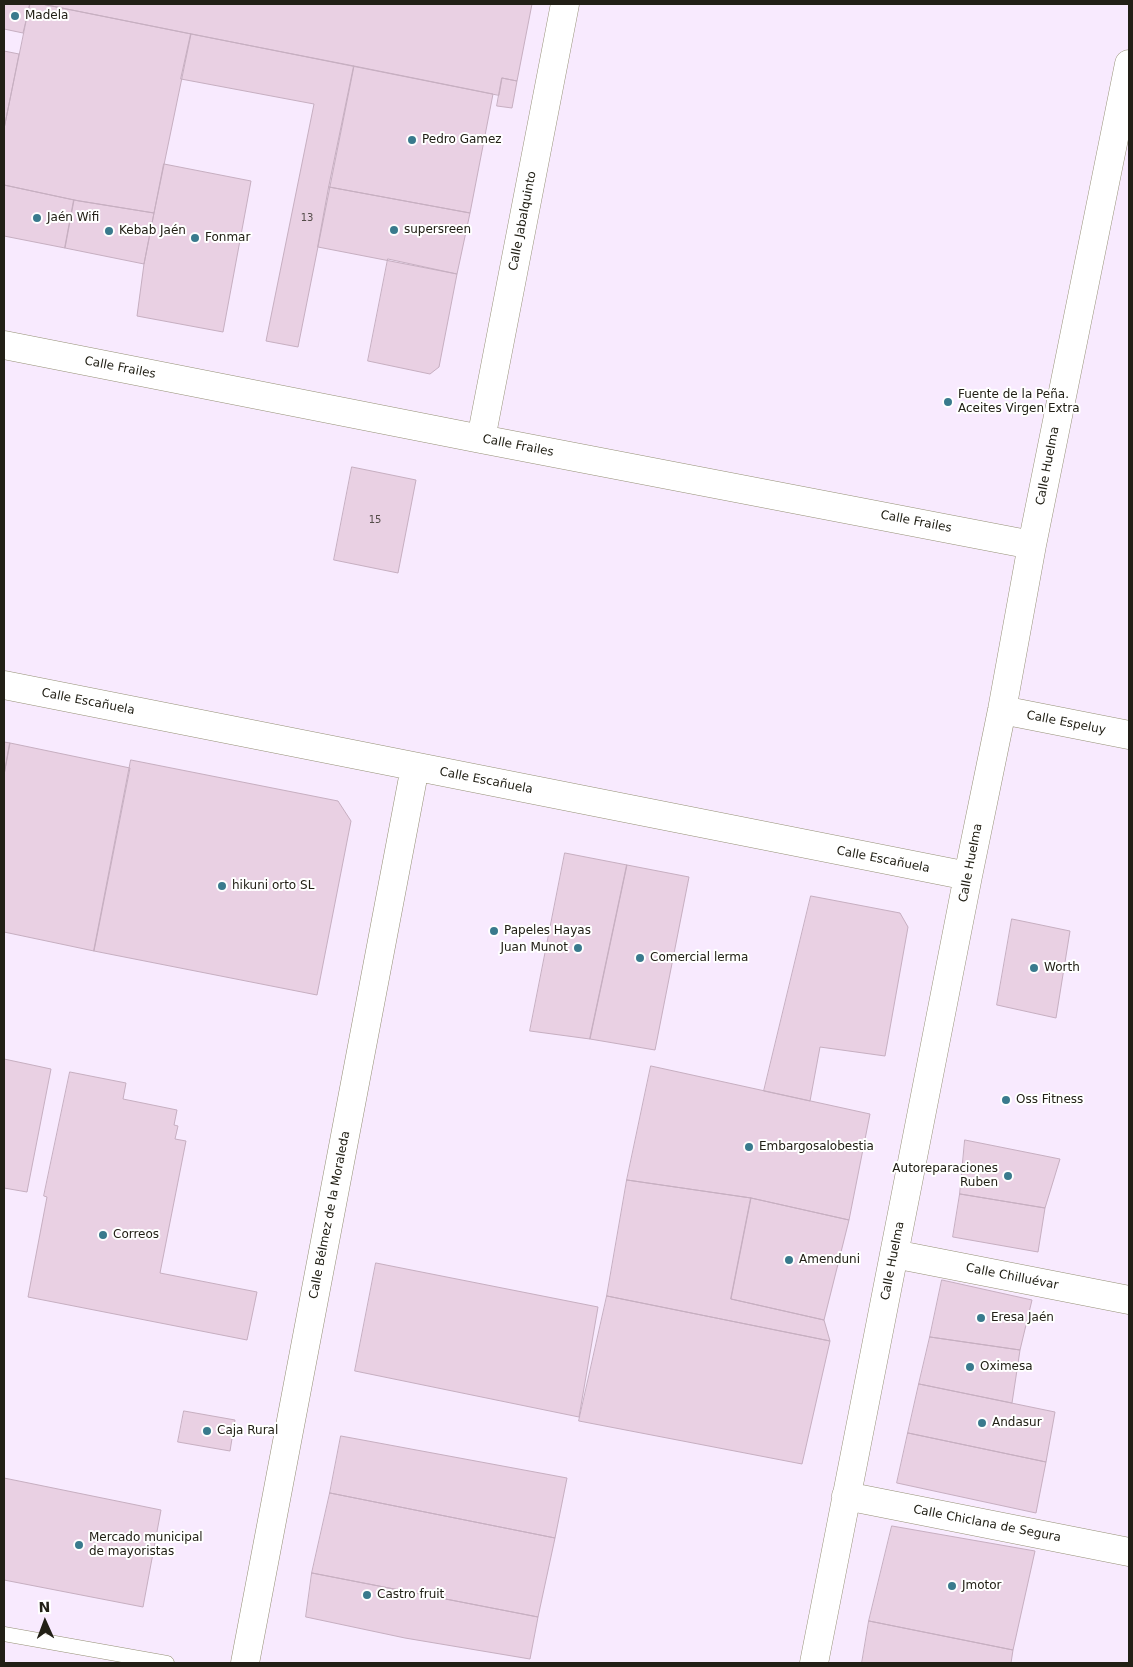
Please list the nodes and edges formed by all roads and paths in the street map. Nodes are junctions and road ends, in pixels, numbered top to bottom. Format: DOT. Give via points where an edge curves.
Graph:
graph roads {
  1 [pos="565,4"];
  2 [pos="1129,64"];
  3 [pos="4,345"];
  4 [pos="481,439"];
  5 [pos="1032,545"];
  6 [pos="4,685"];
  7 [pos="1002,710"];
  8 [pos="1129,735"];
  9 [pos="415,767"];
  10 [pos="968,876"];
  11 [pos="894,1254"];
  12 [pos="1129,1300"];
  13 [pos="846,1496"];
  14 [pos="1129,1552"];
  15 [pos="4,1634"];
  16 [pos="167,1663"];
  17 [pos="245,1663"];
  18 [pos="814,1663"];
  1 -- 4 [label="street, Calle Jabalquinto"];
  2 -- 5 [label="street, Calle Huelma"];
  3 -- 4 [label="street, Calle Frailes"];
  4 -- 5 [label="street, Calle Frailes"];
  5 -- 7 [label="street, Calle Huelma"];
  6 -- 9 [label="street, Calle Escañuela"];
  7 -- 8 [label="street, Calle Espeluy"];
  7 -- 10 [label="street, Calle Huelma"];
  9 -- 10 [label="street, Calle Escañuela"];
  9 -- 17 [label="street, Calle Bélmez de la Moraleda"];
  10 -- 11 [label="street, Calle Huelma"];
  11 -- 12 [label="street, Calle Chilluévar"];
  11 -- 13 [label="street, Calle Huelma"];
  13 -- 14 [label="street, Calle Chiclana de Segura"];
  13 -- 18 [label="street, Calle Huelma"];
  15 -- 16 [label="lane"];
}
